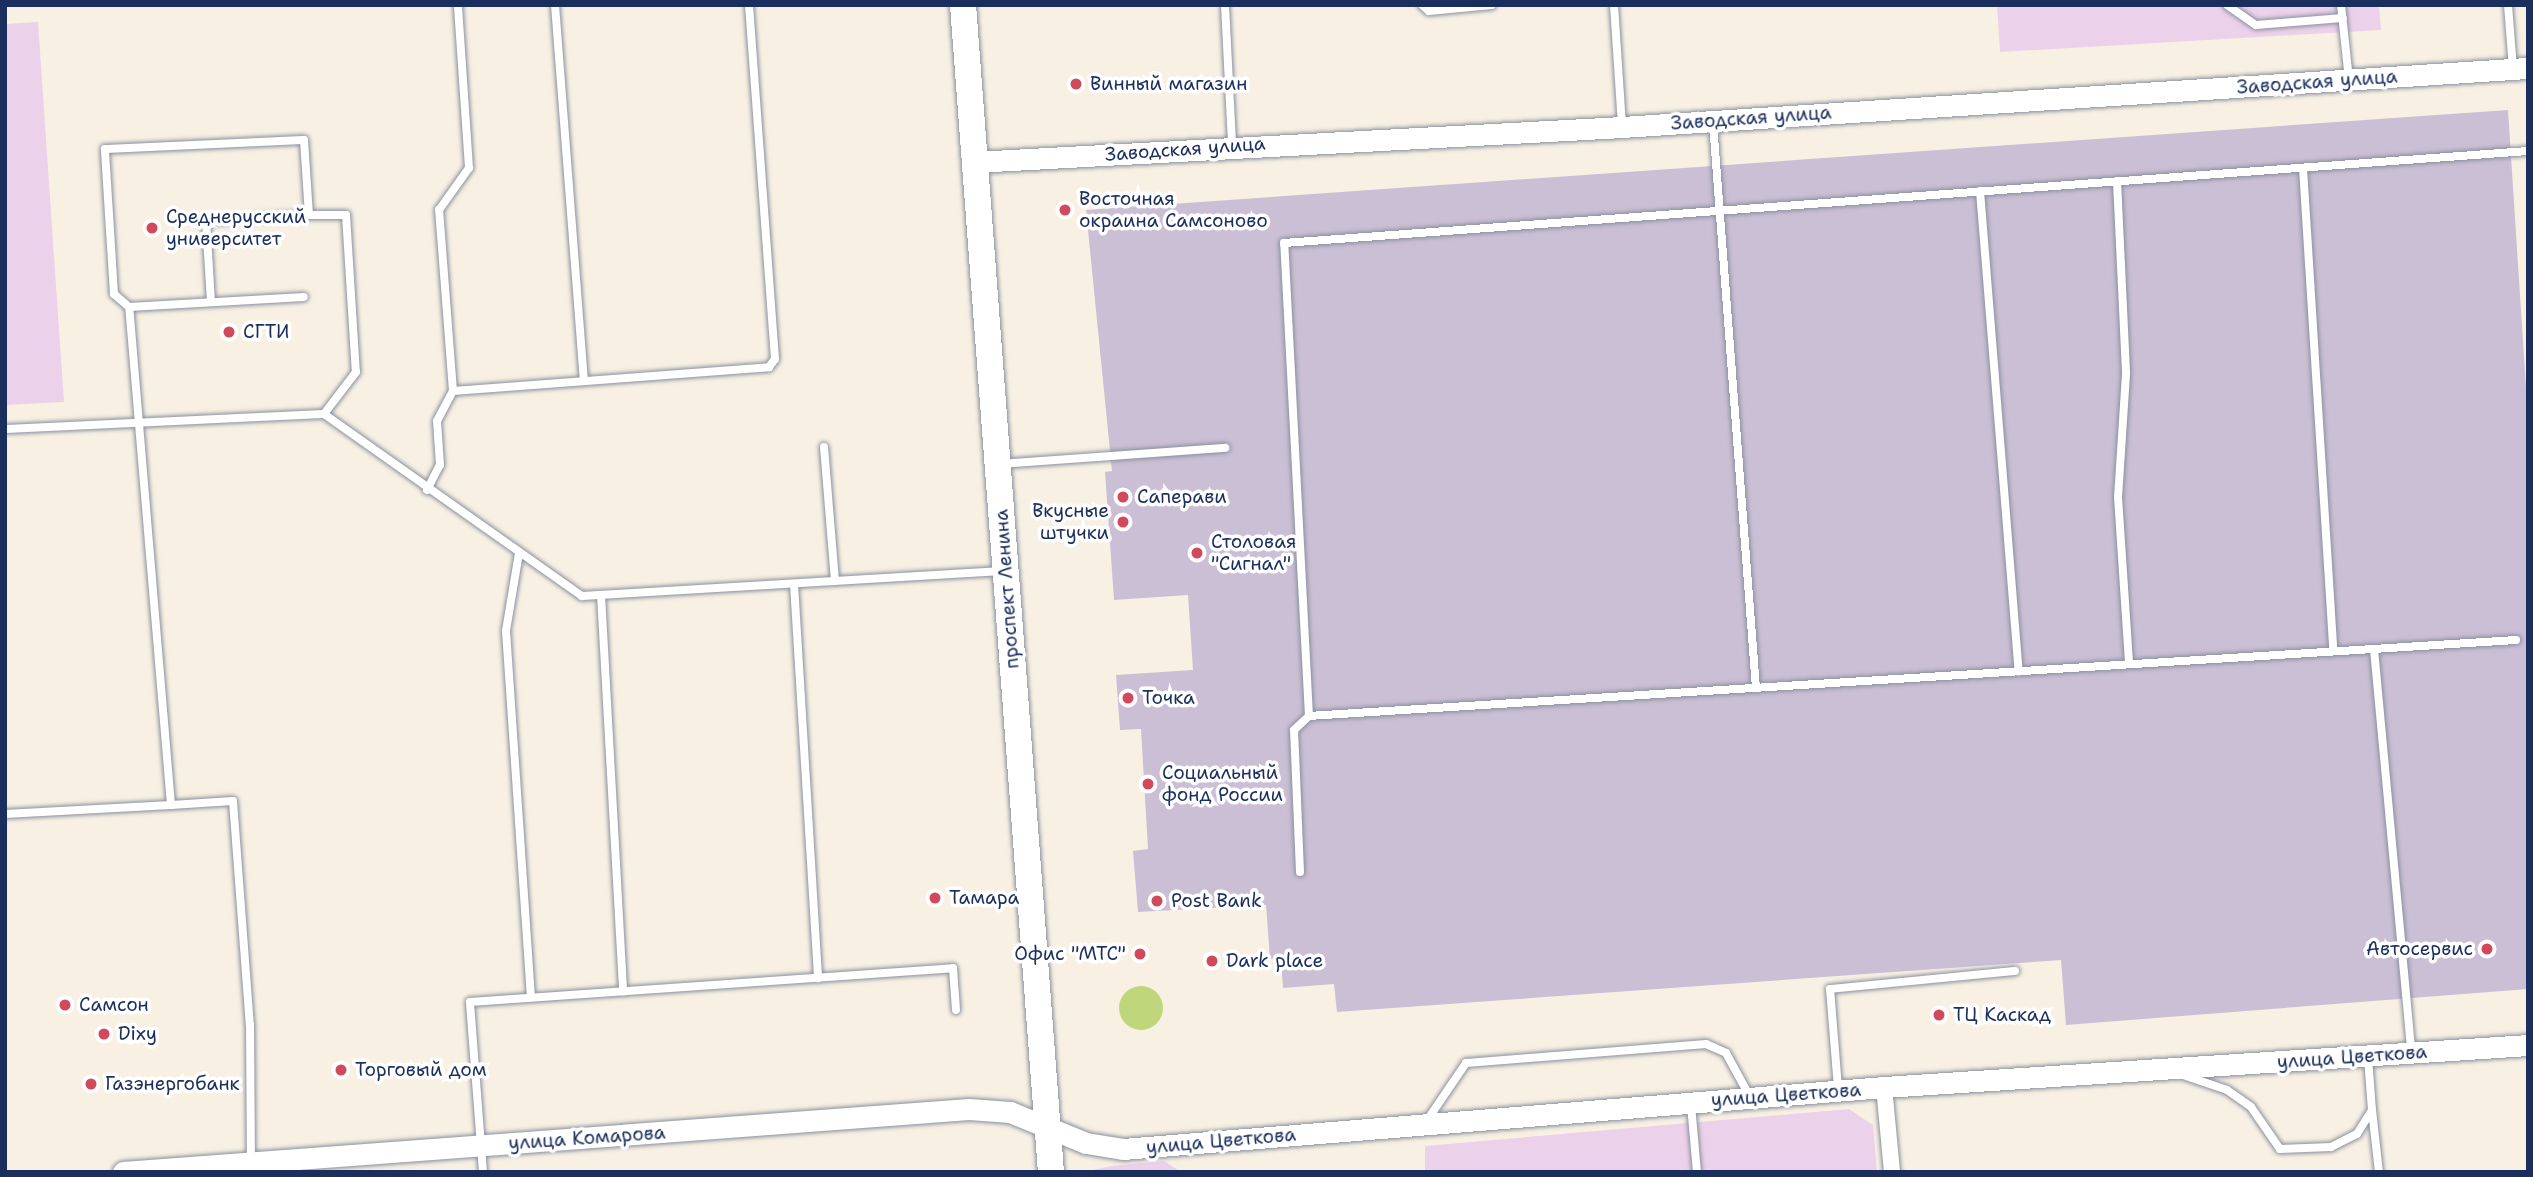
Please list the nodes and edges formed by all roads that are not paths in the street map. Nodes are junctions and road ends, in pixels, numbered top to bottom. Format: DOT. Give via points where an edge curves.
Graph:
graph roads {
  1 [pos="458,5"];
  2 [pos="555,5"];
  3 [pos="749,5"];
  4 [pos="963,5"];
  5 [pos="1225,5"];
  6 [pos="1422,5"];
  7 [pos="1492,5"];
  8 [pos="1614,5"];
  9 [pos="2227,5"];
  10 [pos="2341,5"];
  11 [pos="2508,5"];
  12 [pos="2343,18"];
  13 [pos="2520,69"];
  14 [pos="2349,79"];
  15 [pos="1713,120"];
  16 [pos="1622,127"];
  17 [pos="1232,145"];
  18 [pos="2528,151"];
  19 [pos="974,162"];
  20 [pos="2303,168"];
  21 [pos="2117,181"];
  22 [pos="1980,191"];
  23 [pos="1721,211"];
  24 [pos="309,215"];
  25 [pos="304,297"];
  26 [pos="211,302"];
  27 [pos="129,307"];
  28 [pos="584,380"];
  29 [pos="453,390"];
  30 [pos="324,414"];
  31 [pos="137,423"];
  32 [pos="5,429"];
  33 [pos="824,447"];
  34 [pos="1225,448"];
  35 [pos="997,464"];
  36 [pos="427,490"];
  37 [pos="519,553"];
  38 [pos="1005,571"];
  39 [pos="835,581"];
  40 [pos="794,584"];
  41 [pos="601,595"];
  42 [pos="2516,640"];
  43 [pos="2374,649"];
  44 [pos="2333,651"];
  45 [pos="2129,664"];
  46 [pos="2019,671"];
  47 [pos="1756,688"];
  48 [pos="1309,716"];
  49 [pos="171,805"];
  50 [pos="5,814"];
  51 [pos="1300,872"];
  52 [pos="2015,971"];
  53 [pos="818,978"];
  54 [pos="623,991"];
  55 [pos="531,998"];
  56 [pos="956,1010"];
  57 [pos="2528,1045"];
  58 [pos="2411,1054"];
  59 [pos="2368,1057"];
  60 [pos="2166,1069"];
  61 [pos="1885,1087"];
  62 [pos="1839,1091"];
  63 [pos="1751,1098"];
  64 [pos="1691,1102"];
  65 [pos="2372,1110"];
  66 [pos="1424,1124"];
  67 [pos="1048,1129"];
  68 [pos="481,1146"];
  69 [pos="251,1163"];
  70 [pos="324,1166"];
  71 [pos="145,1171"];
  72 [pos="123,1172"];
  73 [pos="483,1172"];
  74 [pos="1051,1172"];
  75 [pos="1697,1172"];
  76 [pos="1892,1172"];
  77 [pos="2379,1172"];
  1 -- 29 [label="lane" via="469,168 439,210"];
  2 -- 28 [label="lane"];
  3 -- 28 [label="lane" via="775,359 769,367"];
  4 -- 19 [label="main road, проспект Ленина"];
  5 -- 17 [label="lane"];
  6 -- 7 [label="lane" via="1429,11"];
  8 -- 16 [label="lane"];
  9 -- 12 [label="lane" via="2256,25"];
  10 -- 12 [label="lane"];
  11 -- 13 [label="lane"];
  12 -- 14 [label="lane"];
  13 -- 14 [label="street, Заводская улица"];
  14 -- 15 [label="street, Заводская улица"];
  15 -- 16 [label="street, Заводская улица"];
  15 -- 23 [label="lane"];
  16 -- 17 [label="street, Заводская улица"];
  17 -- 19 [label="street, Заводская улица"];
  18 -- 20 [label="lane"];
  19 -- 35 [label="main road, проспект Ленина"];
  20 -- 21 [label="lane"];
  20 -- 44 [label="lane"];
  21 -- 22 [label="lane"];
  21 -- 45 [label="lane" via="2126,374 2118,497"];
  22 -- 23 [label="lane"];
  22 -- 46 [label="lane"];
  23 -- 47 [label="lane"];
  23 -- 48 [label="lane" via="1284,243"];
  24 -- 26 [label="lane" via="206,221"];
  24 -- 27 [label="lane" via="304,140 104,149 114,294"];
  24 -- 30 [label="lane" via="346,215 356,372"];
  25 -- 26 [label="lane"];
  26 -- 27 [label="lane"];
  27 -- 31 [label="lane"];
  28 -- 29 [label="lane"];
  29 -- 36 [label="lane" via="437,421 440,465"];
  30 -- 31 [label="lane"];
  30 -- 36 [label="lane"];
  31 -- 32 [label="lane"];
  31 -- 49 [label="lane"];
  33 -- 39 [label="lane"];
  34 -- 35 [label="lane"];
  35 -- 38 [label="main road, проспект Ленина"];
  36 -- 37 [label="lane"];
  37 -- 41 [label="lane" via="582,596"];
  37 -- 55 [label="lane" via="506,631"];
  38 -- 39 [label="lane"];
  38 -- 67 [label="main road, проспект Ленина"];
  39 -- 40 [label="lane"];
  40 -- 41 [label="lane"];
  40 -- 53 [label="lane"];
  41 -- 54 [label="lane"];
  42 -- 43 [label="lane"];
  43 -- 44 [label="lane"];
  43 -- 58 [label="lane"];
  44 -- 45 [label="lane"];
  45 -- 46 [label="lane"];
  46 -- 47 [label="lane"];
  47 -- 48 [label="lane"];
  48 -- 51 [label="lane" via="1294,730"];
  49 -- 50 [label="lane"];
  49 -- 69 [label="lane" via="233,802 250,1026"];
  52 -- 62 [label="lane" via="1830,989"];
  53 -- 54 [label="lane"];
  53 -- 56 [label="lane" via="953,968"];
  54 -- 55 [label="lane"];
  55 -- 68 [label="lane" via="470,1002"];
  57 -- 58 [label="street, улица Цветкова"];
  58 -- 59 [label="street, улица Цветкова"];
  59 -- 60 [label="street, улица Цветкова"];
  59 -- 65 [label="lane"];
  60 -- 61 [label="street, улица Цветкова"];
  60 -- 65 [label="lane" via="2227,1090 2242,1100 2280,1149 2331,1147 2357,1134"];
  61 -- 62 [label="street, улица Цветкова"];
  61 -- 76 [label="street"];
  62 -- 63 [label="street, улица Цветкова"];
  63 -- 64 [label="street, улица Цветкова"];
  63 -- 66 [label="lane" via="1726,1053 1706,1044 1546,1056 1466,1063"];
  64 -- 66 [label="street, улица Цветкова"];
  64 -- 75 [label="lane"];
  65 -- 77 [label="lane"];
  66 -- 67 [label="street, улица Цветкова" via="1124,1149"];
  67 -- 68 [label="street, улица Комарова" via="1010,1112 970,1109"];
  67 -- 74 [label="main road, проспект Ленина"];
  68 -- 70 [label="street, улица Комарова"];
  68 -- 73 [label="lane"];
  69 -- 70 [label="street, улица Комарова"];
  69 -- 71 [label="street, улица Комарова"];
  71 -- 72 [label="street, улица Комарова"];
}
